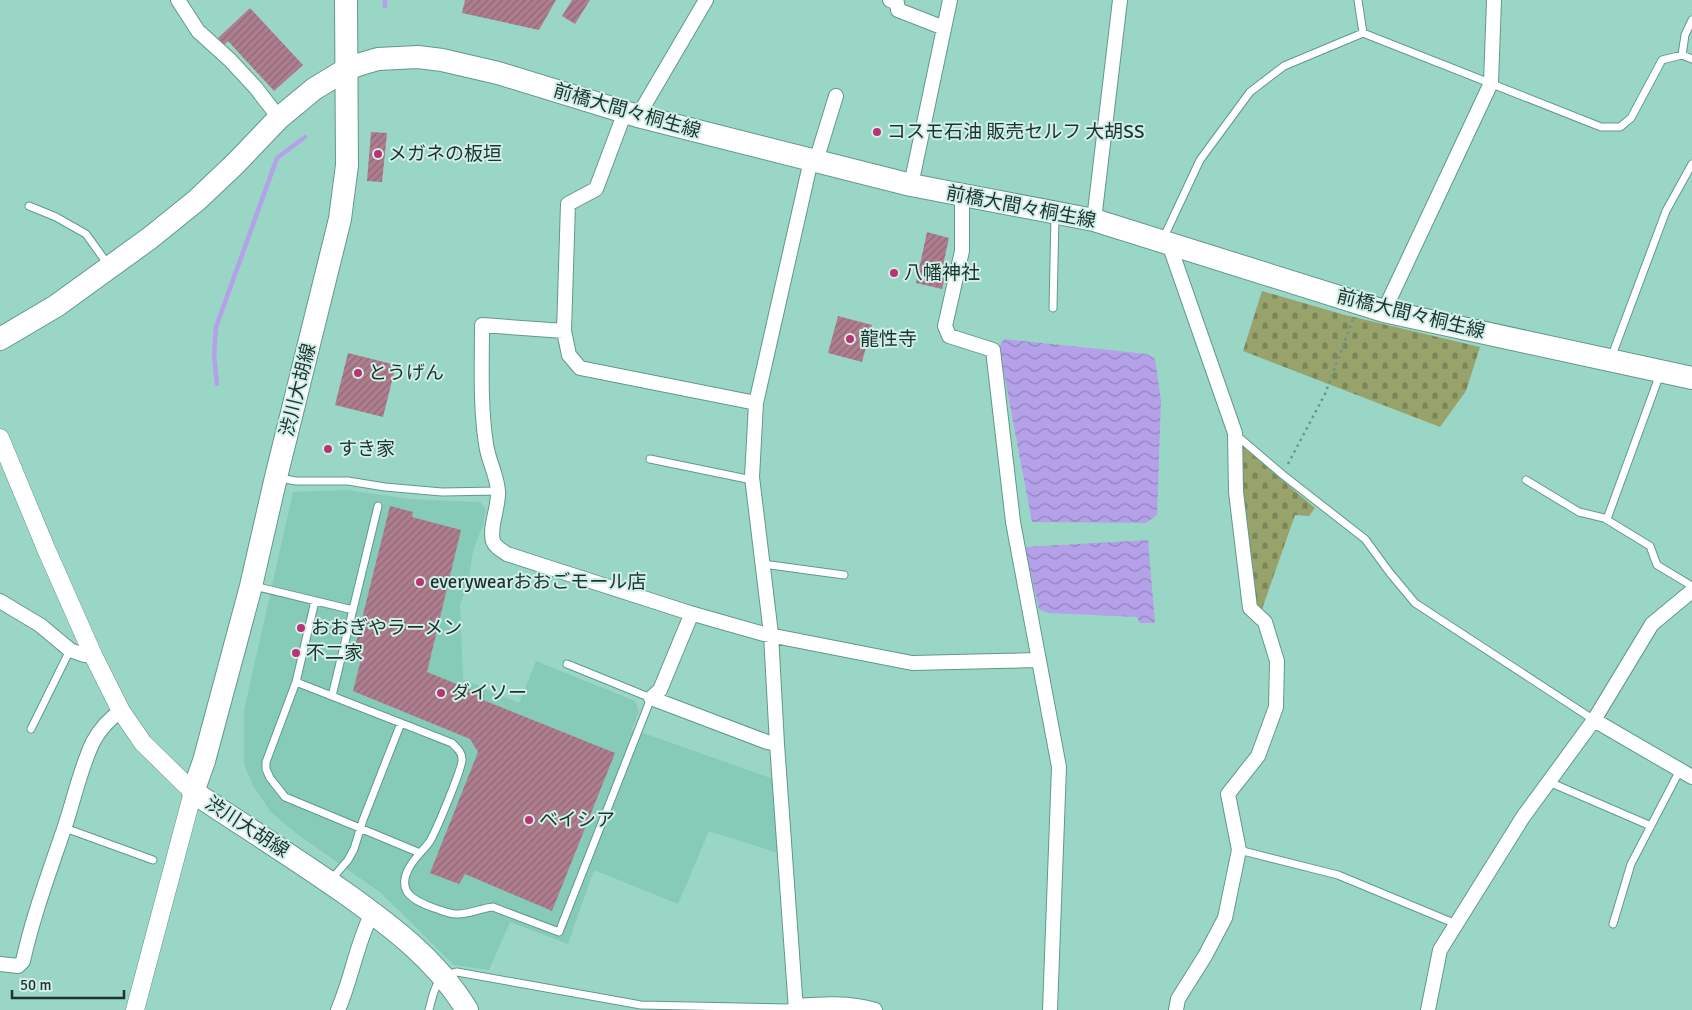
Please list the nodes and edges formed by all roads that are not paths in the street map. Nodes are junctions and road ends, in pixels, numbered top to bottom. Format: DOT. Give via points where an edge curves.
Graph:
graph roads {
  1 [pos="346,0"];
  2 [pos="706,0"];
  3 [pos="890,0"];
  4 [pos="950,0"];
  5 [pos="1120,0"];
  6 [pos="1358,0"];
  7 [pos="1494,0"];
  8 [pos="183,2"];
  9 [pos="1692,20"];
  10 [pos="944,28"];
  11 [pos="1363,33"];
  12 [pos="1682,55"];
  13 [pos="1692,60"];
  14 [pos="347,69"];
  15 [pos="1491,83"];
  16 [pos="836,96"];
  17 [pos="632,114"];
  18 [pos="279,118"];
  19 [pos="814,160"];
  20 [pos="1692,164"];
  21 [pos="911,185"];
  22 [pos="962,196"];
  23 [pos="28,206"];
  24 [pos="1055,213"];
  25 [pos="1094,220"];
  26 [pos="1165,243"];
  27 [pos="110,268"];
  28 [pos="1053,308"];
  29 [pos="1384,311"];
  30 [pos="564,331"];
  31 [pos="0,339"];
  32 [pos="1610,361"];
  33 [pos="1661,372"];
  34 [pos="1692,378"];
  35 [pos="756,403"];
  36 [pos="1235,433"];
  37 [pos="0,438"];
  38 [pos="650,459"];
  39 [pos="276,477"];
  40 [pos="753,480"];
  41 [pos="1526,480"];
  42 [pos="498,491"];
  43 [pos="378,506"];
  44 [pos="1607,520"];
  45 [pos="763,564"];
  46 [pos="844,575"];
  47 [pos="251,586"];
  48 [pos="1692,586"];
  49 [pos="1692,591"];
  50 [pos="315,601"];
  51 [pos="0,602"];
  52 [pos="353,610"];
  53 [pos="690,613"];
  54 [pos="771,634"];
  55 [pos="70,650"];
  56 [pos="93,655"];
  57 [pos="1039,660"];
  58 [pos="567,664"];
  59 [pos="296,682"];
  60 [pos="332,696"];
  61 [pos="652,698"];
  62 [pos="121,711"];
  63 [pos="1594,720"];
  64 [pos="401,723"];
  65 [pos="31,729"];
  66 [pos="777,744"];
  67 [pos="1686,773"];
  68 [pos="1549,782"];
  69 [pos="193,792"];
  70 [pos="1651,826"];
  71 [pos="65,828"];
  72 [pos="360,828"];
  73 [pos="1240,850"];
  74 [pos="420,853"];
  75 [pos="154,860"];
  76 [pos="329,882"];
  77 [pos="372,913"];
  78 [pos="1456,924"];
  79 [pos="1613,924"];
  80 [pos="0,964"];
  81 [pos="444,976"];
  82 [pos="796,1008"];
  83 [pos="135,1010"];
  84 [pos="338,1010"];
  85 [pos="429,1010"];
  86 [pos="467,1010"];
  87 [pos="874,1010"];
  88 [pos="1050,1010"];
  89 [pos="1176,1010"];
  90 [pos="1428,1010"];
  1 -- 14 [label="main road, 渋川大胡線"];
  2 -- 17 [label="street"];
  3 -- 10 [label="street" via="897,3 898,10"];
  4 -- 10 [label="street"];
  5 -- 25 [label="street"];
  6 -- 11 [label="lane"];
  7 -- 15 [label="street"];
  8 -- 18 [label="street" via="204,38 230,60"];
  9 -- 12 [label="lane" via="1684,35"];
  10 -- 21 [label="street"];
  11 -- 15 [label="lane"];
  11 -- 26 [label="lane" via="1284,66 1250,92 1200,160"];
  12 -- 13 [label="lane"];
  12 -- 15 [label="lane" via="1662,60 1631,118 1620,127 1601,127"];
  14 -- 17 [label="main road, 前橋大間々桐生線" via="378,60 418,57 442,60 498,73"];
  14 -- 18 [label="main road" via="304,96"];
  14 -- 39 [label="main road, 渋川大胡線" via="347,165 340,220"];
  15 -- 29 [label="street"];
  16 -- 19 [label="street"];
  17 -- 19 [label="main road, 前橋大間々桐生線"];
  17 -- 30 [label="street" via="596,189 568,204"];
  18 -- 27 [label="main road" via="197,200"];
  19 -- 21 [label="main road, 前橋大間々桐生線"];
  19 -- 35 [label="street"];
  20 -- 32 [label="lane" via="1666,211"];
  21 -- 22 [label="main road, 前橋大間々桐生線"];
  22 -- 24 [label="main road, 前橋大間々桐生線"];
  22 -- 57 [label="street" via="962,251 945,326 949,336 994,350 1013,522"];
  23 -- 27 [label="lane" via="86,234"];
  24 -- 25 [label="main road, 前橋大間々桐生線"];
  24 -- 28 [label="lane"];
  25 -- 26 [label="main road, 前橋大間々桐生線"];
  26 -- 29 [label="main road, 前橋大間々桐生線"];
  26 -- 36 [label="street"];
  27 -- 31 [label="main road" via="56,306"];
  29 -- 32 [label="main road, 前橋大間々桐生線"];
  30 -- 35 [label="street" via="569,355 580,368"];
  30 -- 42 [label="street" via="482,325 482,416 487,456"];
  32 -- 33 [label="main road, 前橋大間々桐生線"];
  33 -- 34 [label="main road, 前橋大間々桐生線"];
  33 -- 44 [label="lane"];
  35 -- 40 [label="street"];
  36 -- 63 [label="lane" via="1364,539 1415,603"];
  36 -- 73 [label="street" via="1236,492 1250,608 1265,622 1277,661 1276,707 1258,756 1228,794"];
  37 -- 56 [label="street"];
  38 -- 40 [label="lane"];
  39 -- 42 [label="lane" via="296,482 348,481 442,492"];
  39 -- 47 [label="main road, 渋川大胡線"];
  40 -- 45 [label="street"];
  41 -- 44 [label="lane" via="1579,512"];
  42 -- 53 [label="street" via="492,534 497,547 506,554"];
  43 -- 52 [label="lane"];
  44 -- 48 [label="lane" via="1650,546 1657,565"];
  45 -- 46 [label="lane"];
  45 -- 54 [label="street"];
  47 -- 50 [label="lane"];
  47 -- 69 [label="main road, 渋川大胡線"];
  49 -- 63 [label="street" via="1652,624"];
  50 -- 52 [label="lane"];
  50 -- 59 [label="lane"];
  51 -- 55 [label="street" via="40,625"];
  52 -- 60 [label="lane"];
  53 -- 54 [label="street"];
  53 -- 61 [label="street" via="660,690"];
  54 -- 57 [label="street" via="912,663"];
  54 -- 66 [label="street"];
  55 -- 56 [label="street"];
  55 -- 65 [label="lane"];
  56 -- 62 [label="street"];
  57 -- 88 [label="street" via="1059,767"];
  58 -- 61 [label="lane"];
  59 -- 60 [label="lane"];
  59 -- 72 [label="lane" via="266,769 285,798"];
  60 -- 64 [label="lane"];
  61 -- 66 [label="street"];
  61 -- 74 [label="lane" via="559,932 493,908 456,915 416,901 405,888 405,880 409,867"];
  62 -- 69 [label="street" via="143,743"];
  62 -- 71 [label="street" via="107,722 94,741"];
  63 -- 67 [label="street"];
  63 -- 68 [label="street"];
  64 -- 72 [label="lane"];
  64 -- 74 [label="lane" via="452,743 462,761 436,830"];
  66 -- 82 [label="street"];
  67 -- 70 [label="lane"];
  68 -- 70 [label="lane"];
  68 -- 78 [label="street" via="1523,817"];
  69 -- 76 [label="main road, 渋川大胡線"];
  69 -- 83 [label="street"];
  70 -- 79 [label="lane" via="1631,864"];
  71 -- 75 [label="lane"];
  71 -- 80 [label="street" via="38,907 24,961 18,966"];
  72 -- 74 [label="lane"];
  72 -- 76 [label="lane" via="348,860"];
  73 -- 78 [label="lane" via="1338,875"];
  73 -- 89 [label="street" via="1225,918 1178,999"];
  76 -- 77 [label="main road, 渋川大胡線"];
  77 -- 81 [label="main road, 渋川大胡線"];
  77 -- 84 [label="street" via="362,933"];
  78 -- 90 [label="street" via="1440,950"];
  81 -- 82 [label="lane" via="457,972 641,1004"];
  81 -- 85 [label="lane" via="436,984"];
  81 -- 86 [label="main road, 渋川大胡線"];
  82 -- 87 [label="street" via="834,1004"];
}
